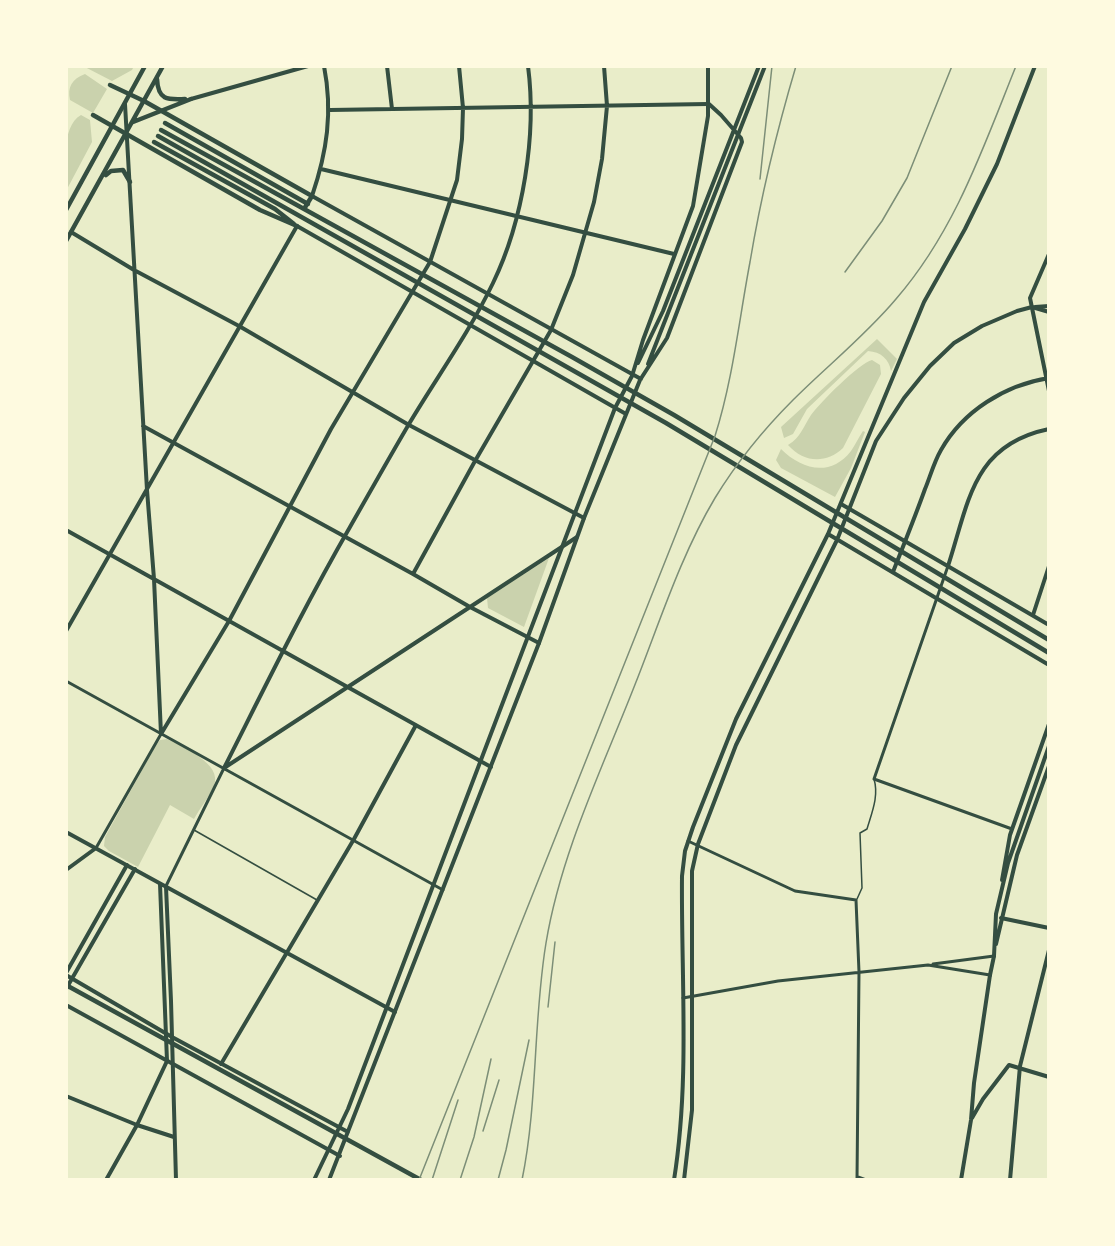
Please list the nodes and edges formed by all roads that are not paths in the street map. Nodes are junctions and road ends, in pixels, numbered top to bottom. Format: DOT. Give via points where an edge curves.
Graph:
graph roads {
  1 [pos="146,66"];
  2 [pos="164,66"];
  3 [pos="308,66"];
  4 [pos="324,66"];
  5 [pos="387,66"];
  6 [pos="459,66"];
  7 [pos="528,66"];
  8 [pos="604,66"];
  9 [pos="708,66"];
  10 [pos="759,66"];
  11 [pos="765,66"];
  12 [pos="1035,66"];
  13 [pos="156,78"];
  14 [pos="110,85"];
  15 [pos="130,94"];
  16 [pos="191,99"];
  17 [pos="144,101"];
  18 [pos="125,103"];
  19 [pos="708,104"];
  20 [pos="607,106"];
  21 [pos="530,107"];
  22 [pos="463,108"];
  23 [pos="392,109"];
  24 [pos="161,110"];
  25 [pos="330,110"];
  26 [pos="93,115"];
  27 [pos="133,122"];
  28 [pos="165,123"];
  29 [pos="112,125"];
  30 [pos="161,129"];
  31 [pos="127,134"];
  32 [pos="158,136"];
  33 [pos="154,142"];
  34 [pos="321,170"];
  35 [pos="130,182"];
  36 [pos="97,186"];
  37 [pos="312,196"];
  38 [pos="452,201"];
  39 [pos="306,206"];
  40 [pos="66,210"];
  41 [pos="516,216"];
  42 [pos="301,218"];
  43 [pos="297,226"];
  44 [pos="71,232"];
  45 [pos="586,233"];
  46 [pos="66,241"];
  47 [pos="674,254"];
  48 [pos="1049,254"];
  49 [pos="430,262"];
  50 [pos="134,270"];
  51 [pos="414,292"];
  52 [pos="488,294"];
  53 [pos="1049,306"];
  54 [pos="1032,308"];
  55 [pos="665,311"];
  56 [pos="1049,312"];
  57 [pos="471,325"];
  58 [pos="239,326"];
  59 [pos="551,330"];
  60 [pos="535,361"];
  61 [pos="632,375"];
  62 [pos="1048,378"];
  63 [pos="640,380"];
  64 [pos="1049,391"];
  65 [pos="352,393"];
  66 [pos="615,408"];
  67 [pos="626,414"];
  68 [pos="409,424"];
  69 [pos="143,426"];
  70 [pos="1049,429"];
  71 [pos="172,442"];
  72 [pos="475,461"];
  73 [pos="147,490"];
  74 [pos="841,504"];
  75 [pos="290,506"];
  76 [pos="850,509"];
  77 [pos="575,513"];
  78 [pos="584,518"];
  79 [pos="66,530"];
  80 [pos="828,534"];
  81 [pos="345,536"];
  82 [pos="577,537"];
  83 [pos="837,540"];
  84 [pos="905,542"];
  85 [pos="564,546"];
  86 [pos="110,554"];
  87 [pos="948,566"];
  88 [pos="1049,566"];
  89 [pos="893,572"];
  90 [pos="413,574"];
  91 [pos="154,579"];
  92 [pos="937,599"];
  93 [pos="470,607"];
  94 [pos="1033,615"];
  95 [pos="229,621"];
  96 [pos="1049,625"];
  97 [pos="66,631"];
  98 [pos="529,637"];
  99 [pos="1049,640"];
  100 [pos="539,643"];
  101 [pos="284,651"];
  102 [pos="1048,652"];
  103 [pos="1049,665"];
  104 [pos="66,681"];
  105 [pos="347,687"];
  106 [pos="1049,724"];
  107 [pos="416,725"];
  108 [pos="161,734"];
  109 [pos="1049,746"];
  110 [pos="481,762"];
  111 [pos="1049,766"];
  112 [pos="491,767"];
  113 [pos="224,768"];
  114 [pos="874,779"];
  115 [pos="193,829"];
  116 [pos="1012,829"];
  117 [pos="66,831"];
  118 [pos="354,839"];
  119 [pos="688,841"];
  120 [pos="697,845"];
  121 [pos="96,848"];
  122 [pos="127,865"];
  123 [pos="135,869"];
  124 [pos="66,870"];
  125 [pos="160,883"];
  126 [pos="434,884"];
  127 [pos="166,886"];
  128 [pos="443,890"];
  129 [pos="1001,893"];
  130 [pos="318,900"];
  131 [pos="856,900"];
  132 [pos="1002,918"];
  133 [pos="1049,928"];
  134 [pos="1049,950"];
  135 [pos="287,953"];
  136 [pos="994,956"];
  137 [pos="928,964"];
  138 [pos="859,972"];
  139 [pos="66,974"];
  140 [pos="990,975"];
  141 [pos="72,979"];
  142 [pos="66,987"];
  143 [pos="692,997"];
  144 [pos="682,999"];
  145 [pos="66,1005"];
  146 [pos="387,1007"];
  147 [pos="395,1012"];
  148 [pos="167,1034"];
  149 [pos="172,1037"];
  150 [pos="169,1062"];
  151 [pos="220,1064"];
  152 [pos="1020,1066"];
  153 [pos="1049,1077"];
  154 [pos="66,1096"];
  155 [pos="971,1120"];
  156 [pos="137,1125"];
  157 [pos="339,1127"];
  158 [pos="348,1132"];
  159 [pos="174,1137"];
  160 [pos="327,1149"];
  161 [pos="340,1156"];
  162 [pos="858,1178"];
  163 [pos="106,1180"];
  164 [pos="176,1180"];
  165 [pos="314,1180"];
  166 [pos="329,1180"];
  167 [pos="421,1180"];
  168 [pos="674,1180"];
  169 [pos="684,1180"];
  170 [pos="866,1180"];
  171 [pos="961,1180"];
  172 [pos="1010,1180"];
  1 -- 15 [label="main road"];
  2 -- 13 [label="main road"];
  3 -- 16 [label="street"];
  4 -- 25 [label="street"];
  5 -- 23 [label="street"];
  6 -- 22 [label="street"];
  7 -- 21 [label="street"];
  8 -- 20 [label="street"];
  9 -- 19 [label="street"];
  10 -- 55 [label="street"];
  11 -- 55 [label="street"];
  12 -- 74 [label="street" via="997,164 924,302"];
  13 -- 16 [label="main road" via="158,90 165,98"];
  13 -- 17 [label="main road"];
  14 -- 15 [label="main road"];
  15 -- 17 [label="main road"];
  15 -- 18 [label="main road"];
  16 -- 24 [label="main road"];
  17 -- 24 [label="main road"];
  17 -- 27 [label="main road"];
  18 -- 29 [label="main road"];
  18 -- 31 [label="street"];
  19 -- 20 [label="street"];
  19 -- 61 [label="street" via="693,206"];
  19 -- 63 [label="street" via="742,142 667,338"];
  20 -- 21 [label="street"];
  20 -- 45 [label="street" via="602,159"];
  21 -- 22 [label="street"];
  21 -- 41 [label="street" via="525,170"];
  22 -- 23 [label="street"];
  22 -- 38 [label="street"];
  23 -- 25 [label="street"];
  24 -- 27 [label="main road"];
  24 -- 37 [label="main road"];
  25 -- 34 [label="street"];
  26 -- 29 [label="main road"];
  27 -- 31 [label="main road"];
  28 -- 39 [label="main road"];
  29 -- 31 [label="main road"];
  29 -- 40 [label="main road"];
  30 -- 39 [label="main road"];
  31 -- 35 [label="street"];
  31 -- 36 [label="main road"];
  31 -- 43 [label="main road" via="260,210"];
  32 -- 42 [label="main road"];
  33 -- 43 [label="main road" via="275,209"];
  34 -- 37 [label="street"];
  34 -- 38 [label="street"];
  35 -- 36 [label="main road" via="125,172 115,170"];
  35 -- 50 [label="street"];
  36 -- 44 [label="main road"];
  37 -- 39 [label="main road"];
  37 -- 49 [label="street"];
  38 -- 41 [label="street"];
  38 -- 49 [label="street"];
  39 -- 99 [label="main road" via="316,216 664,410"];
  41 -- 45 [label="street"];
  41 -- 52 [label="street" via="506,254"];
  42 -- 43 [label="main road"];
  42 -- 102 [label="main road" via="666,423"];
  43 -- 51 [label="street"];
  43 -- 58 [label="street"];
  44 -- 46 [label="main road"];
  44 -- 50 [label="street"];
  45 -- 47 [label="street"];
  45 -- 59 [label="street"];
  48 -- 54 [label="street" via="1030,298"];
  49 -- 51 [label="street"];
  49 -- 52 [label="street"];
  50 -- 58 [label="street"];
  50 -- 69 [label="street"];
  51 -- 57 [label="street"];
  51 -- 65 [label="street"];
  52 -- 57 [label="street"];
  52 -- 59 [label="street"];
  53 -- 54 [label="street"];
  54 -- 56 [label="street"];
  54 -- 62 [label="street"];
  54 -- 76 [label="street" via="1000,317 954,343 930,366 876,441"];
  55 -- 61 [label="street"];
  55 -- 63 [label="street"];
  57 -- 60 [label="street"];
  57 -- 68 [label="street"];
  58 -- 65 [label="street"];
  58 -- 71 [label="street"];
  59 -- 60 [label="street"];
  59 -- 61 [label="street"];
  60 -- 66 [label="street"];
  60 -- 72 [label="street"];
  61 -- 63 [label="street"];
  61 -- 66 [label="street"];
  62 -- 64 [label="street"];
  62 -- 84 [label="street" via="998,395 979,407 953,433 939,453"];
  63 -- 67 [label="street"];
  65 -- 68 [label="street"];
  65 -- 75 [label="street"];
  66 -- 67 [label="street"];
  66 -- 77 [label="street"];
  67 -- 78 [label="street"];
  68 -- 72 [label="street"];
  68 -- 81 [label="street"];
  69 -- 71 [label="street"];
  69 -- 73 [label="street"];
  70 -- 87 [label="street" via="1008,443 989,461 976,480"];
  71 -- 73 [label="street"];
  71 -- 75 [label="street"];
  72 -- 77 [label="street"];
  72 -- 90 [label="street"];
  73 -- 86 [label="street"];
  73 -- 91 [label="street"];
  74 -- 76 [label="street"];
  74 -- 80 [label="street"];
  75 -- 81 [label="street"];
  75 -- 95 [label="street"];
  76 -- 83 [label="street"];
  76 -- 84 [label="street"];
  77 -- 78 [label="street"];
  77 -- 85 [label="street"];
  78 -- 82 [label="street"];
  79 -- 86 [label="street"];
  80 -- 83 [label="street"];
  80 -- 119 [label="street" via="736,719"];
  81 -- 90 [label="street"];
  81 -- 101 [label="street"];
  82 -- 85 [label="street"];
  82 -- 100 [label="street"];
  83 -- 89 [label="street"];
  83 -- 120 [label="street" via="749,716"];
  84 -- 87 [label="street"];
  84 -- 89 [label="street"];
  85 -- 93 [label="street"];
  85 -- 98 [label="street"];
  86 -- 91 [label="street"];
  86 -- 97 [label="street"];
  87 -- 92 [label="street"];
  87 -- 94 [label="street"];
  88 -- 94 [label="street"];
  89 -- 92 [label="street"];
  90 -- 93 [label="street"];
  91 -- 95 [label="street"];
  91 -- 108 [label="street"];
  92 -- 103 [label="street"];
  92 -- 114 [label="street"];
  93 -- 98 [label="street"];
  93 -- 105 [label="street"];
  94 -- 96 [label="street"];
  95 -- 101 [label="street"];
  95 -- 108 [label="street"];
  98 -- 100 [label="street"];
  98 -- 110 [label="street"];
  100 -- 112 [label="street"];
  101 -- 105 [label="street"];
  101 -- 113 [label="street"];
  104 -- 108 [label="street"];
  105 -- 107 [label="street"];
  105 -- 113 [label="street"];
  106 -- 116 [label="street"];
  107 -- 110 [label="street"];
  107 -- 118 [label="street"];
  108 -- 113 [label="street"];
  108 -- 121 [label="street"];
  109 -- 129 [label="street"];
  110 -- 112 [label="street"];
  110 -- 126 [label="street"];
  111 -- 132 [label="street" via="1017,855"];
  112 -- 128 [label="street"];
  113 -- 115 [label="street"];
  113 -- 118 [label="street"];
  114 -- 116 [label="street"];
  114 -- 131 [label="lane" via="875,801 867,829 860,833 862,888"];
  115 -- 127 [label="street"];
  115 -- 130 [label="lane"];
  116 -- 129 [label="street"];
  117 -- 121 [label="street"];
  118 -- 126 [label="street"];
  118 -- 130 [label="street"];
  119 -- 120 [label="street"];
  119 -- 144 [label="street" via="682,876"];
  120 -- 131 [label="street" via="795,891"];
  120 -- 143 [label="street" via="692,882"];
  121 -- 122 [label="street"];
  121 -- 124 [label="street"];
  122 -- 123 [label="street"];
  122 -- 139 [label="street"];
  123 -- 125 [label="street"];
  123 -- 141 [label="street"];
  125 -- 127 [label="street"];
  125 -- 148 [label="street"];
  126 -- 128 [label="street"];
  126 -- 146 [label="street"];
  127 -- 135 [label="street"];
  127 -- 149 [label="street"];
  128 -- 147 [label="street"];
  129 -- 136 [label="street"];
  130 -- 135 [label="street"];
  131 -- 138 [label="street"];
  132 -- 133 [label="street"];
  132 -- 136 [label="street"];
  134 -- 152 [label="street"];
  135 -- 146 [label="street"];
  135 -- 151 [label="street"];
  136 -- 137 [label="street"];
  136 -- 140 [label="street"];
  137 -- 138 [label="street"];
  137 -- 140 [label="street"];
  138 -- 143 [label="street" via="778,981"];
  138 -- 162 [label="street"];
  139 -- 141 [label="street"];
  140 -- 155 [label="street"];
  141 -- 142 [label="street"];
  141 -- 148 [label="street"];
  142 -- 167 [label="main road"];
  143 -- 144 [label="street"];
  143 -- 169 [label="street" via="692,1110"];
  144 -- 168 [label="street" via="680,1133"];
  145 -- 150 [label="street"];
  146 -- 147 [label="street"];
  146 -- 157 [label="street"];
  147 -- 158 [label="street"];
  148 -- 149 [label="street"];
  148 -- 150 [label="street"];
  149 -- 150 [label="street"];
  149 -- 151 [label="street"];
  150 -- 156 [label="street"];
  150 -- 159 [label="street"];
  150 -- 160 [label="street"];
  151 -- 157 [label="street"];
  152 -- 153 [label="street"];
  152 -- 155 [label="street" via="1008,1066"];
  152 -- 172 [label="street"];
  154 -- 156 [label="street"];
  155 -- 171 [label="street"];
  156 -- 159 [label="street"];
  156 -- 163 [label="street"];
  157 -- 158 [label="street"];
  157 -- 160 [label="street"];
  158 -- 161 [label="street"];
  159 -- 164 [label="street"];
  160 -- 161 [label="street"];
  160 -- 165 [label="street"];
  161 -- 166 [label="street"];
  162 -- 170 [label="street"];
}
